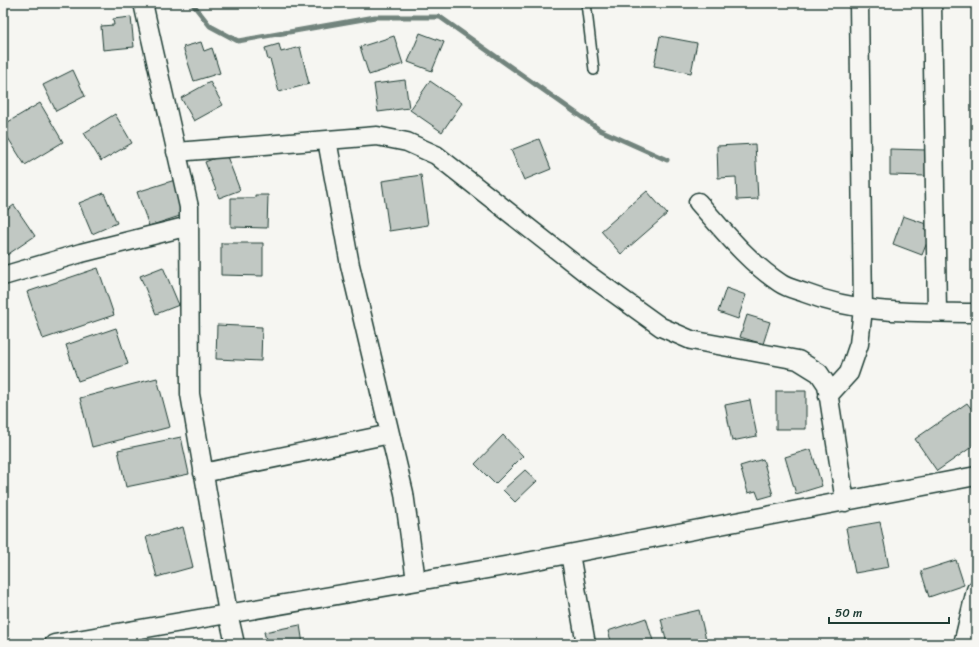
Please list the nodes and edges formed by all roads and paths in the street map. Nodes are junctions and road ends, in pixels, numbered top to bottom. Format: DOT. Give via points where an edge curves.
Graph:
graph roads {
  1 [pos="143,3"];
  2 [pos="586,3"];
  3 [pos="859,3"];
  4 [pos="932,3"];
  5 [pos="594,70"];
  6 [pos="327,140"];
  7 [pos="176,152"];
  8 [pos="698,202"];
  9 [pos="189,226"];
  10 [pos="3,276"];
  11 [pos="863,309"];
  12 [pos="937,312"];
  13 [pos="976,313"];
  14 [pos="828,396"];
  15 [pos="390,434"];
  16 [pos="203,473"];
  17 [pos="976,476"];
  18 [pos="845,502"];
  19 [pos="570,554"];
  20 [pos="416,581"];
  21 [pos="976,590"];
  22 [pos="228,613"];
  23 [pos="54,644"];
  24 [pos="235,644"];
  25 [pos="586,644"];
  26 [pos="964,644"];
  1 -- 7 [label="street"];
  2 -- 5 [label="lane"];
  3 -- 11 [label="street"];
  4 -- 12 [label="street"];
  6 -- 7 [label="street"];
  6 -- 14 [label="street" via="377,136 406,142 436,155 586,273 661,327 691,340 798,360 818,373 827,385"];
  6 -- 15 [label="street" via="350,265"];
  7 -- 9 [label="street" via="189,207"];
  8 -- 11 [label="street" via="746,256 781,283 829,302"];
  9 -- 10 [label="street"];
  9 -- 16 [label="street" via="190,394"];
  11 -- 12 [label="street" via="910,313"];
  11 -- 14 [label="street" via="859,344 848,374"];
  12 -- 13 [label="street"];
  14 -- 18 [label="street"];
  15 -- 16 [label="street"];
  15 -- 20 [label="street" via="404,493"];
  16 -- 22 [label="street"];
  17 -- 18 [label="street"];
  18 -- 19 [label="street"];
  19 -- 20 [label="street"];
  19 -- 25 [label="street"];
  20 -- 22 [label="street"];
  21 -- 26 [label="street"];
  22 -- 23 [label="street"];
  22 -- 24 [label="street"];
}
